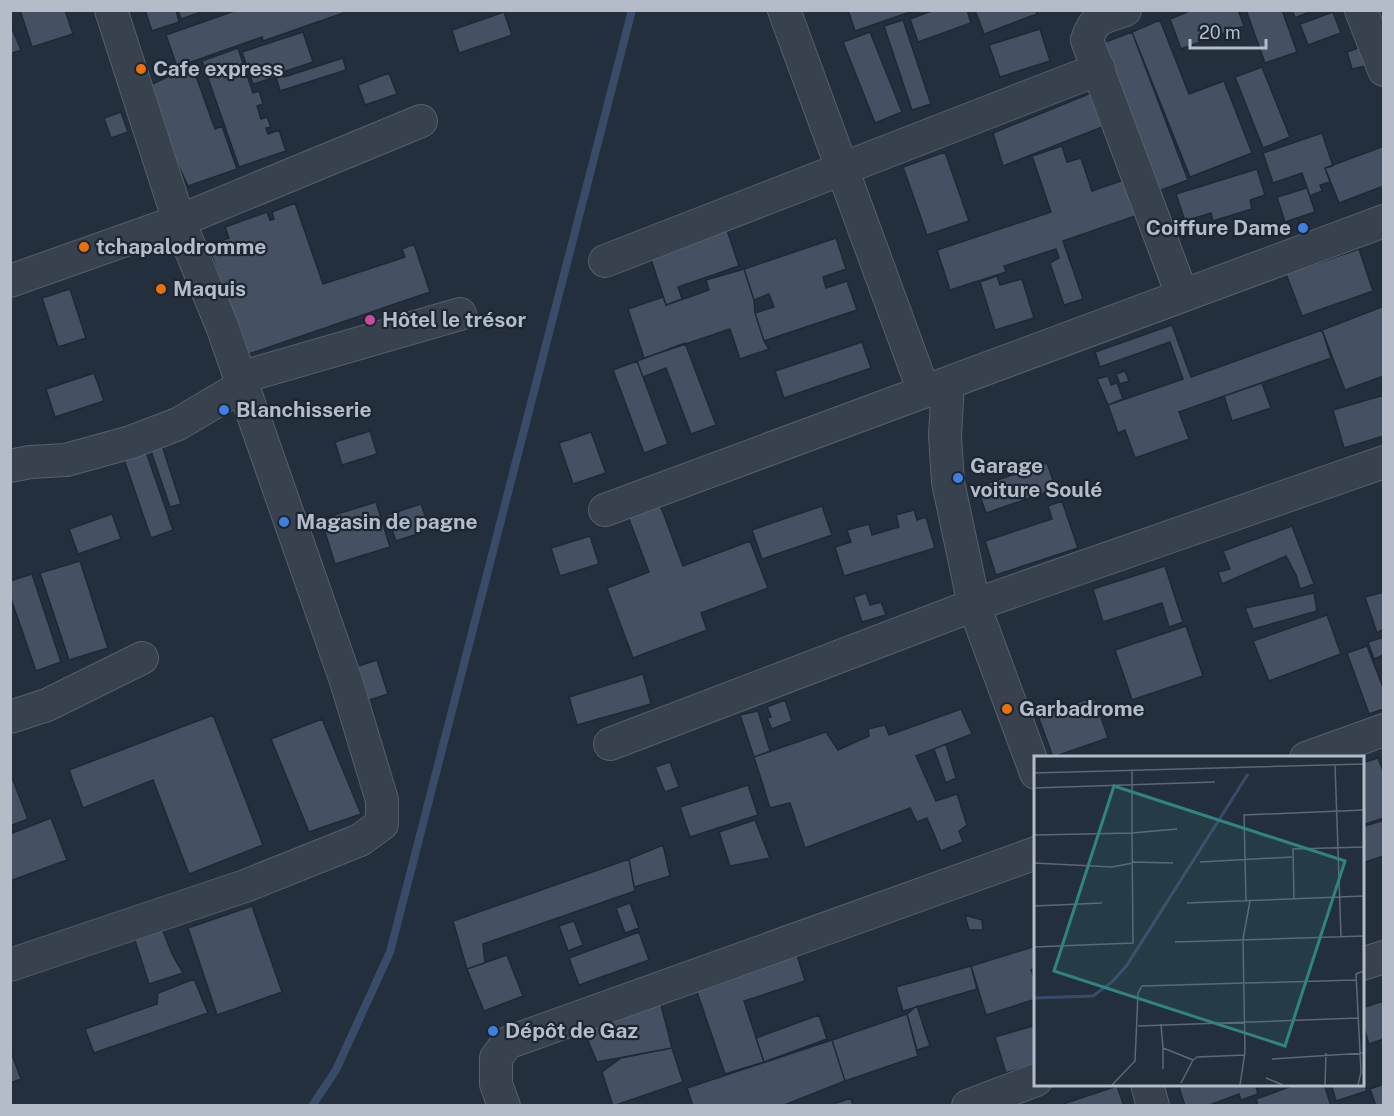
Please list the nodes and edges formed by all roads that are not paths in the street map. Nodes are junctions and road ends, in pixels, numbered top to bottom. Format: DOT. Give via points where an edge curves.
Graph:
graph roads {
  1 [pos="111,10"];
  2 [pos="784,10"];
  3 [pos="1125,10"];
  4 [pos="1361,10"];
  5 [pos="1099,69"];
  6 [pos="1383,70"];
  7 [pos="421,121"];
  8 [pos="842,168"];
  9 [pos="179,221"];
  10 [pos="1383,221"];
  11 [pos="605,261"];
  12 [pos="10,281"];
  13 [pos="1182,296"];
  14 [pos="460,314"];
  15 [pos="241,382"];
  16 [pos="936,388"];
  17 [pos="1383,462"];
  18 [pos="10,466"];
  19 [pos="605,510"];
  20 [pos="974,605"];
  21 [pos="142,658"];
  22 [pos="10,717"];
  23 [pos="1383,730"];
  24 [pos="610,744"];
  25 [pos="1312,756"];
  26 [pos="1034,770"];
  27 [pos="1034,853"];
  28 [pos="1383,957"];
  29 [pos="1364,963"];
  30 [pos="10,965"];
  31 [pos="1034,1080"];
  32 [pos="1148,1086"];
  33 [pos="504,1106"];
  34 [pos="968,1106"];
  35 [pos="1153,1106"];
  1 -- 9 [label="street"];
  2 -- 8 [label="street"];
  3 -- 5 [label="street" via="1092,26 1087,40"];
  4 -- 6 [label="street"];
  5 -- 8 [label="street"];
  5 -- 13 [label="street"];
  7 -- 9 [label="street"];
  8 -- 11 [label="street"];
  8 -- 16 [label="street"];
  9 -- 12 [label="street"];
  9 -- 15 [label="street"];
  10 -- 13 [label="street"];
  13 -- 16 [label="street"];
  14 -- 15 [label="street"];
  15 -- 18 [label="street" via="178,424 131,442 66,460"];
  15 -- 30 [label="street" via="346,681 382,800 382,824 360,840 245,886"];
  16 -- 19 [label="street"];
  16 -- 20 [label="street" via="948,482"];
  17 -- 20 [label="street"];
  20 -- 24 [label="street"];
  20 -- 26 [label="street"];
  21 -- 22 [label="street" via="47,705"];
  23 -- 25 [label="street"];
  27 -- 33 [label="street" via="507,1043 496,1058 496,1084"];
  28 -- 29 [label="street"];
  31 -- 34 [label="street"];
  32 -- 35 [label="street"];
}
